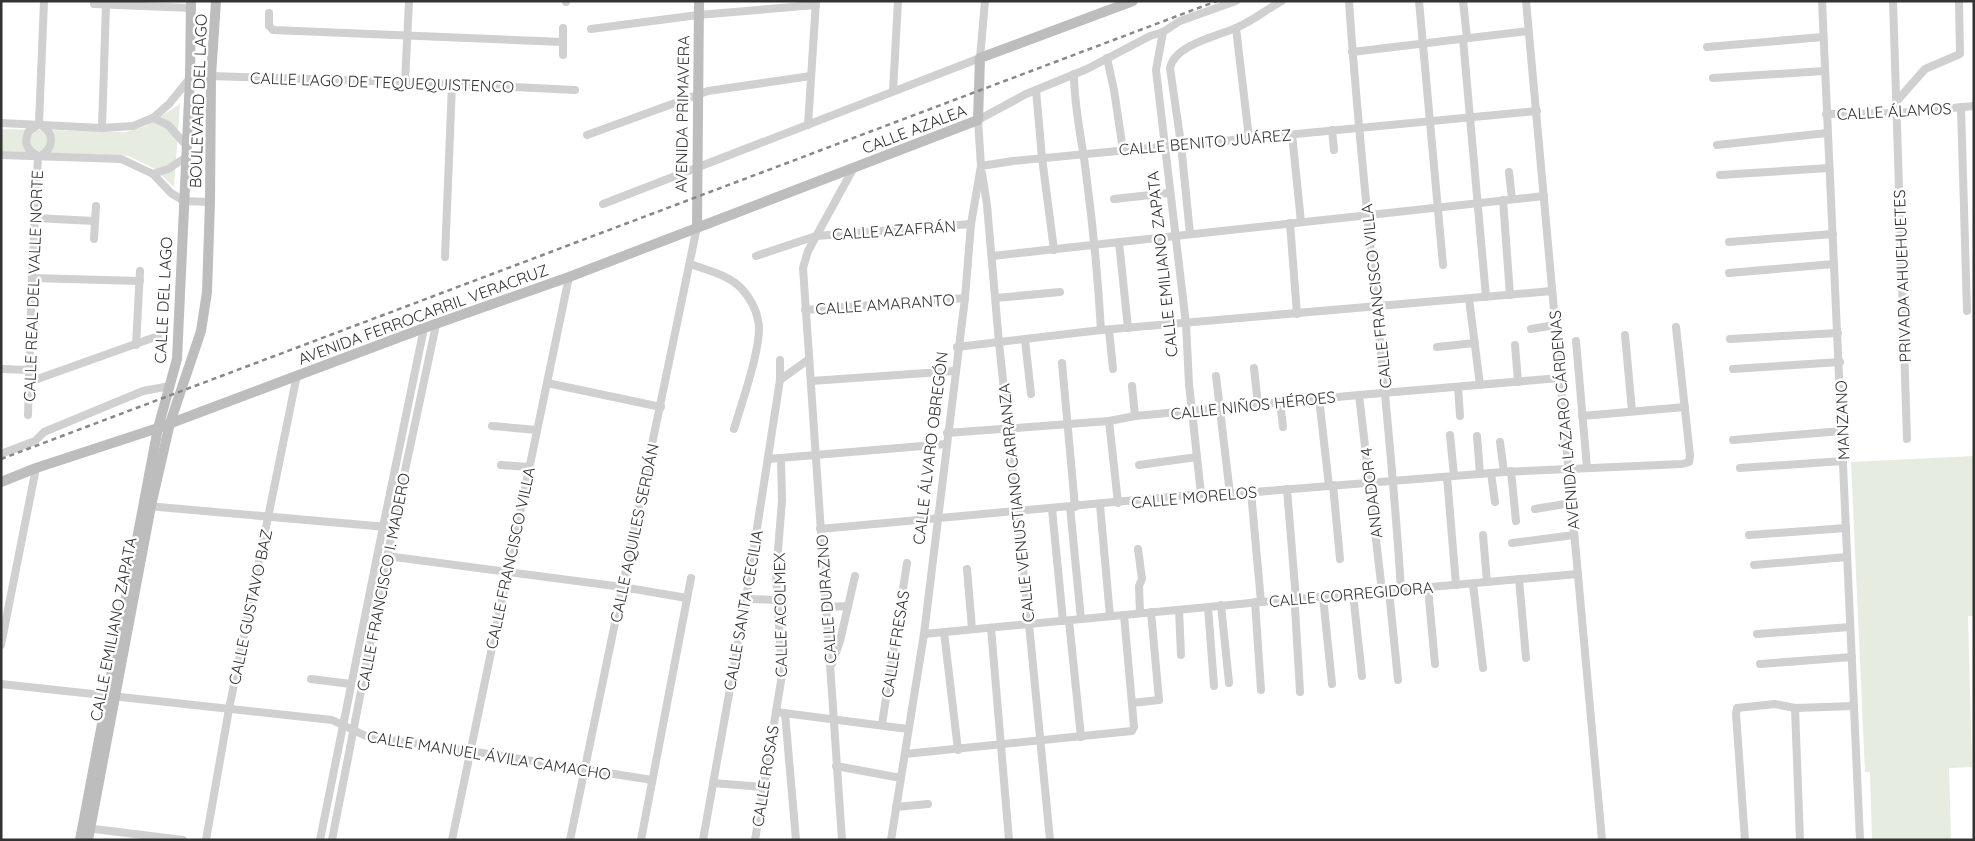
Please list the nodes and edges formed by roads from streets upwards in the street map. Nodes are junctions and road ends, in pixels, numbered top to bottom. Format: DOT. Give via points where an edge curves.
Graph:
graph roads {
  1 [pos="44,1"];
  2 [pos="216,1"];
  3 [pos="409,1"];
  4 [pos="698,1"];
  5 [pos="898,1"];
  6 [pos="985,1"];
  7 [pos="1236,1"];
  8 [pos="1282,1"];
  9 [pos="1349,1"];
  10 [pos="1419,1"];
  11 [pos="1463,1"];
  12 [pos="1526,1"];
  13 [pos="1822,1"];
  14 [pos="1893,1"];
  15 [pos="1958,1"];
  16 [pos="1127,2"];
  17 [pos="816,3"];
  18 [pos="94,4"];
  19 [pos="106,4"];
  20 [pos="1271,4"];
  21 [pos="191,5"];
  22 [pos="269,13"];
  23 [pos="698,16"];
  24 [pos="563,28"];
  25 [pos="1236,28"];
  26 [pos="591,29"];
  27 [pos="1528,31"];
  28 [pos="1163,32"];
  29 [pos="408,35"];
  30 [pos="1823,37"];
  31 [pos="1465,38"];
  32 [pos="563,42"];
  33 [pos="1423,43"];
  34 [pos="1707,47"];
  35 [pos="1352,52"];
  36 [pos="563,55"];
  37 [pos="980,58"];
  38 [pos="1107,58"];
  39 [pos="1824,71"];
  40 [pos="1074,74"];
  41 [pos="211,76"];
  42 [pos="811,76"];
  43 [pos="190,78"];
  44 [pos="1713,78"];
  45 [pos="405,82"];
  46 [pos="452,84"];
  47 [pos="575,90"];
  48 [pos="1036,90"];
  49 [pos="893,91"];
  50 [pos="697,96"];
  51 [pos="1896,102"];
  52 [pos="1974,106"];
  53 [pos="1962,107"];
  54 [pos="1537,110"];
  55 [pos="1897,113"];
  56 [pos="1826,114"];
  57 [pos="1470,117"];
  58 [pos="153,118"];
  59 [pos="978,120"];
  60 [pos="1429,121"];
  61 [pos="1,123"];
  62 [pos="40,124"];
  63 [pos="808,125"];
  64 [pos="1360,127"];
  65 [pos="102,128"];
  66 [pos="1332,130"];
  67 [pos="1827,133"];
  68 [pos="1292,134"];
  69 [pos="587,135"];
  70 [pos="1249,138"];
  71 [pos="1181,144"];
  72 [pos="186,145"];
  73 [pos="1716,145"];
  74 [pos="1164,146"];
  75 [pos="1122,150"];
  76 [pos="1334,150"];
  77 [pos="1084,154"];
  78 [pos="1,155"];
  79 [pos="38,156"];
  80 [pos="186,158"];
  81 [pos="1042,158"];
  82 [pos="981,166"];
  83 [pos="696,168"];
  84 [pos="1829,168"];
  85 [pos="853,169"];
  86 [pos="1509,172"];
  87 [pos="153,174"];
  88 [pos="1720,176"];
  89 [pos="1169,193"];
  90 [pos="1544,196"];
  91 [pos="1114,199"];
  92 [pos="1512,199"];
  93 [pos="1503,200"];
  94 [pos="184,201"];
  95 [pos="210,202"];
  96 [pos="1478,202"];
  97 [pos="603,204"];
  98 [pos="96,206"];
  99 [pos="1437,207"];
  100 [pos="1368,214"];
  101 [pos="35,218"];
  102 [pos="95,221"];
  103 [pos="1301,222"];
  104 [pos="1290,223"];
  105 [pos="971,224"];
  106 [pos="697,227"];
  107 [pos="1190,234"];
  108 [pos="1833,234"];
  109 [pos="816,236"];
  110 [pos="1175,236"];
  111 [pos="94,239"];
  112 [pos="1119,242"];
  113 [pos="1729,242"];
  114 [pos="1096,245"];
  115 [pos="1054,250"];
  116 [pos="756,256"];
  117 [pos="992,256"];
  118 [pos="445,257"];
  119 [pos="690,264"];
  120 [pos="1834,264"];
  121 [pos="1443,265"];
  122 [pos="140,271"];
  123 [pos="1729,273"];
  124 [pos="569,277"];
  125 [pos="32,278"];
  126 [pos="140,281"];
  127 [pos="1552,291"];
  128 [pos="1060,292"];
  129 [pos="1510,295"];
  130 [pos="1486,297"];
  131 [pos="964,298"];
  132 [pos="996,298"];
  133 [pos="1469,299"];
  134 [pos="1377,307"];
  135 [pos="805,310"];
  136 [pos="1967,312"];
  137 [pos="1297,314"];
  138 [pos="436,324"];
  139 [pos="1186,324"];
  140 [pos="1555,326"];
  141 [pos="1676,327"];
  142 [pos="424,328"];
  143 [pos="1128,328"];
  144 [pos="1531,329"];
  145 [pos="1105,330"];
  146 [pos="1838,333"];
  147 [pos="1625,335"];
  148 [pos="158,336"];
  149 [pos="1730,339"];
  150 [pos="1025,340"];
  151 [pos="1576,341"];
  152 [pos="999,343"];
  153 [pos="1474,343"];
  154 [pos="136,344"];
  155 [pos="1515,345"];
  156 [pos="957,347"];
  157 [pos="1437,347"];
  158 [pos="809,359"];
  159 [pos="780,360"];
  160 [pos="1840,362"];
  161 [pos="176,363"];
  162 [pos="1062,363"];
  163 [pos="189,365"];
  164 [pos="1254,368"];
  165 [pos="1,369"];
  166 [pos="1113,369"];
  167 [pos="1733,369"];
  168 [pos="30,370"];
  169 [pos="954,371"];
  170 [pos="297,375"];
  171 [pos="1216,376"];
  172 [pos="1560,378"];
  173 [pos="780,380"];
  174 [pos="811,381"];
  175 [pos="29,382"];
  176 [pos="1518,382"];
  177 [pos="547,383"];
  178 [pos="1480,384"];
  179 [pos="170,386"];
  180 [pos="1132,386"];
  181 [pos="1458,386"];
  182 [pos="1386,393"];
  183 [pos="1031,394"];
  184 [pos="1359,395"];
  185 [pos="1319,398"];
  186 [pos="1280,402"];
  187 [pos="1258,405"];
  188 [pos="661,407"];
  189 [pos="1684,407"];
  190 [pos="1220,409"];
  191 [pos="1632,411"];
  192 [pos="1192,412"];
  193 [pos="28,415"];
  194 [pos="1135,416"];
  195 [pos="1460,416"];
  196 [pos="1582,416"];
  197 [pos="1110,420"];
  198 [pos="170,423"];
  199 [pos="1068,424"];
  200 [pos="492,426"];
  201 [pos="1283,427"];
  202 [pos="158,428"];
  203 [pos="734,429"];
  204 [pos="1009,429"];
  205 [pos="537,430"];
  206 [pos="1842,431"];
  207 [pos="948,434"];
  208 [pos="1450,435"];
  209 [pos="1477,436"];
  210 [pos="1907,439"];
  211 [pos="1733,440"];
  212 [pos="1500,442"];
  213 [pos="946,444"];
  214 [pos="1,454"];
  215 [pos="817,455"];
  216 [pos="781,458"];
  217 [pos="1197,458"];
  218 [pos="768,459"];
  219 [pos="1843,461"];
  220 [pos="501,464"];
  221 [pos="1139,465"];
  222 [pos="529,467"];
  223 [pos="36,468"];
  224 [pos="1568,468"];
  225 [pos="1587,468"];
  226 [pos="1740,468"];
  227 [pos="1507,472"];
  228 [pos="1491,473"];
  229 [pos="1480,474"];
  230 [pos="1450,476"];
  231 [pos="1394,481"];
  232 [pos="1,482"];
  233 [pos="1370,483"];
  234 [pos="1331,485"];
  235 [pos="1287,489"];
  236 [pos="1251,492"];
  237 [pos="1201,494"];
  238 [pos="1230,494"];
  239 [pos="1495,502"];
  240 [pos="1118,503"];
  241 [pos="1571,503"];
  242 [pos="1100,505"];
  243 [pos="147,506"];
  244 [pos="1073,507"];
  245 [pos="1052,509"];
  246 [pos="1535,509"];
  247 [pos="1016,512"];
  248 [pos="269,517"];
  249 [pos="937,519"];
  250 [pos="1516,521"];
  251 [pos="382,527"];
  252 [pos="393,528"];
  253 [pos="1846,528"];
  254 [pos="820,529"];
  255 [pos="1483,535"];
  256 [pos="1574,535"];
  257 [pos="1749,535"];
  258 [pos="1512,543"];
  259 [pos="1138,549"];
  260 [pos="387,556"];
  261 [pos="1848,557"];
  262 [pos="1340,559"];
  263 [pos="907,563"];
  264 [pos="1754,565"];
  265 [pos="967,569"];
  266 [pos="506,572"];
  267 [pos="1578,574"];
  268 [pos="855,576"];
  269 [pos="691,578"];
  270 [pos="1519,579"];
  271 [pos="1487,582"];
  272 [pos="1474,584"];
  273 [pos="1456,585"];
  274 [pos="622,587"];
  275 [pos="1428,588"];
  276 [pos="1401,590"];
  277 [pos="1386,591"];
  278 [pos="1353,594"];
  279 [pos="1323,597"];
  280 [pos="687,598"];
  281 [pos="746,599"];
  282 [pos="1296,599"];
  283 [pos="777,600"];
  284 [pos="1258,602"];
  285 [pos="848,606"];
  286 [pos="1221,606"];
  287 [pos="826,607"];
  288 [pos="1208,607"];
  289 [pos="1179,610"];
  290 [pos="1152,612"];
  291 [pos="1140,614"];
  292 [pos="1124,615"];
  293 [pos="1110,616"];
  294 [pos="1081,619"];
  295 [pos="1066,621"];
  296 [pos="1029,624"];
  297 [pos="1850,627"];
  298 [pos="991,628"];
  299 [pos="972,629"];
  300 [pos="944,632"];
  301 [pos="924,634"];
  302 [pos="1757,634"];
  303 [pos="1,645"];
  304 [pos="1181,655"];
  305 [pos="1852,657"];
  306 [pos="1526,658"];
  307 [pos="1435,664"];
  308 [pos="1760,664"];
  309 [pos="831,667"];
  310 [pos="1482,668"];
  311 [pos="1362,676"];
  312 [pos="311,679"];
  313 [pos="1398,680"];
  314 [pos="1229,683"];
  315 [pos="1,684"];
  316 [pos="351,684"];
  317 [pos="1332,684"];
  318 [pos="1214,686"];
  319 [pos="1261,690"];
  320 [pos="1300,692"];
  321 [pos="112,696"];
  322 [pos="1132,703"];
  323 [pos="1854,706"];
  324 [pos="1795,708"];
  325 [pos="229,709"];
  326 [pos="776,712"];
  327 [pos="785,713"];
  328 [pos="834,718"];
  329 [pos="882,724"];
  330 [pos="343,725"];
  331 [pos="908,729"];
  332 [pos="354,732"];
  333 [pos="1081,737"];
  334 [pos="1040,741"];
  335 [pos="1001,745"];
  336 [pos="958,750"];
  337 [pos="470,751"];
  338 [pos="905,754"];
  339 [pos="836,766"];
  340 [pos="584,770"];
  341 [pos="901,778"];
  342 [pos="652,780"];
  343 [pos="713,783"];
  344 [pos="763,787"];
  345 [pos="928,804"];
  346 [pos="896,807"];
  347 [pos="86,828"];
  348 [pos="80,840"];
  349 [pos="88,840"];
  350 [pos="183,840"];
  351 [pos="206,840"];
  352 [pos="320,840"];
  353 [pos="332,840"];
  354 [pos="452,840"];
  355 [pos="570,840"];
  356 [pos="641,840"];
  357 [pos="703,840"];
  358 [pos="755,840"];
  359 [pos="796,840"];
  360 [pos="842,840"];
  361 [pos="891,840"];
  362 [pos="1008,840"];
  363 [pos="1050,840"];
  364 [pos="1602,840"];
  365 [pos="1745,840"];
  366 [pos="1800,840"];
  367 [pos="1860,840"];
  1 -- 62 [label="street"];
  2 -- 41 [label="street, BOULEVARD DEL LAGO"];
  3 -- 29 [label="street"];
  4 -- 23 [label="street, AVENIDA PRIMAVERA"];
  5 -- 49 [label="street"];
  6 -- 37 [label="street"];
  7 -- 28 [label="street" via="1180,21"];
  8 -- 20 [label="street"];
  9 -- 35 [label="street, CALLE FRANCISCO VILLA"];
  10 -- 33 [label="street"];
  11 -- 31 [label="street"];
  12 -- 27 [label="street, AVENIDA LÁZARO CÁRDENAS"];
  13 -- 30 [label="street, MANZANO"];
  14 -- 51 [label="street, PRIVADA AHUEHUETES"];
  15 -- 51 [label="street" via="1960,54 1925,69"];
  16 -- 37 [label="street"];
  17 -- 23 [label="street"];
  17 -- 42 [label="street"];
  18 -- 19 [label="street"];
  19 -- 21 [label="street"];
  19 -- 65 [label="street"];
  20 -- 25 [label="street"];
  21 -- 43 [label="street, BOULEVARD DEL LAGO"];
  22 -- 29 [label="street" via="270,29"];
  23 -- 26 [label="street"];
  23 -- 50 [label="street, AVENIDA PRIMAVERA"];
  24 -- 32 [label="street"];
  25 -- 70 [label="street"];
  25 -- 71 [label="street" via="1202,40 1171,62"];
  27 -- 31 [label="street"];
  27 -- 54 [label="street, AVENIDA LÁZARO CÁRDENAS"];
  28 -- 38 [label="street"];
  28 -- 74 [label="street, CALLE EMILIANO ZAPATA" via="1156,70"];
  29 -- 32 [label="street"];
  29 -- 45 [label="street"];
  30 -- 34 [label="street"];
  30 -- 39 [label="street, MANZANO"];
  31 -- 33 [label="street"];
  31 -- 57 [label="street"];
  32 -- 36 [label="street"];
  33 -- 35 [label="street"];
  33 -- 60 [label="street"];
  35 -- 64 [label="street, CALLE FRANCISCO VILLA"];
  37 -- 49 [label="street"];
  37 -- 59 [label="street, CALLE ÁLVARO OBREGÓN"];
  38 -- 40 [label="street"];
  38 -- 75 [label="street"];
  39 -- 44 [label="street"];
  39 -- 56 [label="street, MANZANO"];
  40 -- 48 [label="street"];
  40 -- 77 [label="street" via="1074,102"];
  41 -- 43 [label="street, CALLE LAGO DE TEQUEQUISTENCO"];
  41 -- 45 [label="street, CALLE LAGO DE TEQUEQUISTENCO"];
  41 -- 95 [label="street, BOULEVARD DEL LAGO"];
  42 -- 50 [label="street" via="708,91"];
  42 -- 63 [label="street"];
  43 -- 58 [label="street"];
  43 -- 72 [label="street, BOULEVARD DEL LAGO"];
  45 -- 46 [label="street, CALLE LAGO DE TEQUEQUISTENCO"];
  46 -- 47 [label="street, CALLE LAGO DE TEQUEQUISTENCO"];
  46 -- 118 [label="street"];
  48 -- 59 [label="street"];
  48 -- 81 [label="street"];
  49 -- 63 [label="street"];
  50 -- 69 [label="street"];
  50 -- 83 [label="street, AVENIDA PRIMAVERA"];
  51 -- 55 [label="street, PRIVADA AHUEHUETES"];
  52 -- 53 [label="street, CALLE ÁLAMOS"];
  53 -- 55 [label="street, CALLE ÁLAMOS"];
  53 -- 136 [label="street"];
  54 -- 57 [label="street, CALLE BENITO JUÁREZ"];
  54 -- 90 [label="street, AVENIDA LÁZARO CÁRDENAS"];
  55 -- 56 [label="street, CALLE ÁLAMOS"];
  55 -- 210 [label="street, PRIVADA AHUEHUETES"];
  56 -- 67 [label="street, MANZANO"];
  57 -- 60 [label="street, CALLE BENITO JUÁREZ"];
  57 -- 96 [label="street"];
  58 -- 65 [label="street" via="133,126"];
  58 -- 72 [label="street" via="168,125"];
  59 -- 82 [label="street, CALLE ÁLVARO OBREGÓN"];
  59 -- 85 [label="street, CALLE AZALEA"];
  60 -- 64 [label="street, CALLE BENITO JUÁREZ"];
  60 -- 99 [label="street"];
  61 -- 62 [label="street"];
  62 -- 65 [label="street"];
  62 -- 79 [label="street" via="52,137 46,153"];
  62 -- 79 [label="street" via="29,130 26,143"];
  63 -- 83 [label="street"];
  64 -- 66 [label="street, CALLE BENITO JUÁREZ"];
  64 -- 100 [label="street, CALLE FRANCISCO VILLA"];
  66 -- 68 [label="street, CALLE BENITO JUÁREZ"];
  66 -- 76 [label="street"];
  67 -- 73 [label="street"];
  67 -- 84 [label="street, MANZANO"];
  68 -- 70 [label="street, CALLE BENITO JUÁREZ"];
  68 -- 103 [label="street"];
  70 -- 71 [label="street, CALLE BENITO JUÁREZ"];
  71 -- 74 [label="street, CALLE BENITO JUÁREZ"];
  71 -- 107 [label="street"];
  72 -- 80 [label="street, BOULEVARD DEL LAGO"];
  74 -- 75 [label="street, CALLE BENITO JUÁREZ"];
  74 -- 89 [label="street, CALLE EMILIANO ZAPATA"];
  75 -- 77 [label="street, CALLE BENITO JUÁREZ"];
  77 -- 81 [label="street, CALLE BENITO JUÁREZ"];
  77 -- 114 [label="street"];
  78 -- 79 [label="street"];
  79 -- 87 [label="street" via="121,159"];
  79 -- 101 [label="street, CALLE REAL DEL VALLE NORTE"];
  80 -- 87 [label="street"];
  80 -- 94 [label="street, BOULEVARD DEL LAGO"];
  81 -- 82 [label="street, CALLE BENITO JUÁREZ"];
  81 -- 115 [label="street"];
  82 -- 105 [label="street, CALLE ÁLVARO OBREGÓN"];
  82 -- 117 [label="street, CALLE VENUSTIANO CARRANZA"];
  83 -- 97 [label="street"];
  83 -- 106 [label="street, AVENIDA PRIMAVERA"];
  84 -- 88 [label="street"];
  84 -- 108 [label="street, MANZANO"];
  85 -- 106 [label="street, AVENIDA FERROCARRIL VERACRUZ"];
  85 -- 109 [label="street, CALLE AZALEA"];
  86 -- 92 [label="street"];
  87 -- 94 [label="street" via="171,193"];
  89 -- 91 [label="street"];
  89 -- 110 [label="street, CALLE EMILIANO ZAPATA"];
  90 -- 92 [label="street"];
  90 -- 127 [label="street, AVENIDA LÁZARO CÁRDENAS"];
  92 -- 93 [label="street"];
  93 -- 96 [label="street"];
  93 -- 129 [label="street"];
  94 -- 95 [label="street"];
  94 -- 161 [label="street, CALLE DEL LAGO"];
  95 -- 163 [label="street, CALLE DEL LAGO" via="207,292 201,331"];
  96 -- 99 [label="street"];
  96 -- 130 [label="street"];
  98 -- 102 [label="street"];
  99 -- 100 [label="street"];
  99 -- 121 [label="street"];
  100 -- 103 [label="street"];
  100 -- 134 [label="street, CALLE FRANCISCO VILLA"];
  101 -- 102 [label="street"];
  101 -- 125 [label="street, CALLE REAL DEL VALLE NORTE"];
  102 -- 111 [label="street"];
  103 -- 104 [label="street"];
  104 -- 107 [label="street"];
  104 -- 137 [label="street"];
  105 -- 109 [label="street, CALLE AZAFRÁN"];
  105 -- 131 [label="street, CALLE ÁLVARO OBREGÓN"];
  106 -- 119 [label="street, CALLE AQUILES SERDÁN"];
  106 -- 124 [label="street, AVENIDA FERROCARRIL VERACRUZ"];
  107 -- 110 [label="street"];
  108 -- 113 [label="street"];
  108 -- 120 [label="street, MANZANO"];
  109 -- 116 [label="street, CALLE AZAFRÁN"];
  109 -- 135 [label="street, CALLE AZALEA" via="803,268"];
  110 -- 112 [label="street"];
  110 -- 139 [label="street, CALLE EMILIANO ZAPATA"];
  112 -- 114 [label="street"];
  112 -- 143 [label="street"];
  114 -- 115 [label="street"];
  114 -- 145 [label="street"];
  115 -- 117 [label="street"];
  117 -- 132 [label="street, CALLE VENUSTIANO CARRANZA"];
  119 -- 188 [label="street, CALLE AQUILES SERDÁN"];
  119 -- 203 [label="street" via="721,275 741,288 759,320 759,337"];
  120 -- 123 [label="street"];
  120 -- 146 [label="street, MANZANO"];
  122 -- 126 [label="street"];
  124 -- 138 [label="street, AVENIDA FERROCARRIL VERACRUZ"];
  124 -- 177 [label="street, CALLE FRANCISCO VILLA"];
  125 -- 126 [label="street"];
  125 -- 168 [label="street, CALLE REAL DEL VALLE NORTE"];
  126 -- 154 [label="street"];
  127 -- 129 [label="street"];
  127 -- 140 [label="street, AVENIDA LÁZARO CÁRDENAS"];
  128 -- 132 [label="street"];
  129 -- 130 [label="street"];
  130 -- 133 [label="street"];
  131 -- 135 [label="street, CALLE AMARANTO"];
  131 -- 156 [label="street, CALLE ÁLVARO OBREGÓN"];
  132 -- 152 [label="street, CALLE VENUSTIANO CARRANZA"];
  133 -- 134 [label="street"];
  133 -- 153 [label="street"];
  134 -- 137 [label="street"];
  134 -- 182 [label="street, CALLE FRANCISCO VILLA"];
  135 -- 158 [label="street, CALLE AZALEA"];
  137 -- 139 [label="street"];
  138 -- 142 [label="street, AVENIDA FERROCARRIL VERACRUZ"];
  138 -- 252 [label="street, CALLE FRANCISCO I. MADERO"];
  139 -- 143 [label="street"];
  139 -- 192 [label="street, CALLE EMILIANO ZAPATA"];
  140 -- 144 [label="street"];
  140 -- 172 [label="street, AVENIDA LÁZARO CÁRDENAS"];
  141 -- 189 [label="street"];
  142 -- 170 [label="street, AVENIDA FERROCARRIL VERACRUZ"];
  142 -- 251 [label="street, CALLE FRANCISCO I. MADERO"];
  143 -- 145 [label="street"];
  145 -- 150 [label="street"];
  145 -- 166 [label="street"];
  146 -- 149 [label="street"];
  146 -- 160 [label="street, MANZANO"];
  147 -- 191 [label="street"];
  148 -- 154 [label="street"];
  150 -- 152 [label="street"];
  150 -- 183 [label="street"];
  151 -- 196 [label="street"];
  152 -- 156 [label="street"];
  152 -- 204 [label="street, CALLE VENUSTIANO CARRANZA"];
  153 -- 157 [label="street"];
  153 -- 178 [label="street"];
  154 -- 175 [label="street"];
  155 -- 176 [label="street"];
  156 -- 169 [label="street, CALLE ÁLVARO OBREGÓN"];
  158 -- 173 [label="street"];
  158 -- 174 [label="street, CALLE DURAZNO"];
  159 -- 173 [label="street, CALLE SANTA CECILIA"];
  160 -- 167 [label="street"];
  160 -- 206 [label="street, MANZANO"];
  161 -- 163 [label="street"];
  161 -- 179 [label="street, CALLE DEL LAGO"];
  162 -- 199 [label="street"];
  163 -- 198 [label="street, CALLE DEL LAGO"];
  164 -- 187 [label="street"];
  165 -- 168 [label="street"];
  168 -- 175 [label="street, CALLE REAL DEL VALLE NORTE"];
  169 -- 174 [label="street"];
  169 -- 207 [label="street, CALLE ÁLVARO OBREGÓN"];
  170 -- 198 [label="street, AVENIDA FERROCARRIL VERACRUZ"];
  170 -- 248 [label="street, CALLE GUSTAVO BAZ"];
  171 -- 190 [label="street"];
  172 -- 176 [label="street, CALLE NIÑOS HÉROES"];
  172 -- 224 [label="street, AVENIDA LÁZARO CÁRDENAS"];
  173 -- 218 [label="street, CALLE SANTA CECILIA"];
  174 -- 215 [label="street, CALLE DURAZNO"];
  175 -- 193 [label="street, CALLE REAL DEL VALLE NORTE"];
  176 -- 178 [label="street, CALLE NIÑOS HÉROES"];
  177 -- 188 [label="street"];
  177 -- 205 [label="street, CALLE FRANCISCO VILLA"];
  178 -- 181 [label="street, CALLE NIÑOS HÉROES"];
  179 -- 202 [label="street, CALLE DEL LAGO"];
  179 -- 214 [label="street" via="134,395 44,432 35,441"];
  180 -- 194 [label="street"];
  181 -- 182 [label="street, CALLE NIÑOS HÉROES"];
  181 -- 195 [label="street"];
  182 -- 184 [label="street, CALLE NIÑOS HÉROES"];
  182 -- 231 [label="street, CALLE FRANCISCO VILLA"];
  184 -- 185 [label="street, CALLE NIÑOS HÉROES"];
  184 -- 233 [label="street, ANDADOR 4"];
  185 -- 186 [label="street, CALLE NIÑOS HÉROES"];
  185 -- 234 [label="street"];
  186 -- 187 [label="street, CALLE NIÑOS HÉROES"];
  186 -- 201 [label="street"];
  187 -- 190 [label="street, CALLE NIÑOS HÉROES"];
  188 -- 274 [label="street, CALLE AQUILES SERDÁN"];
  189 -- 191 [label="street"];
  189 -- 225 [label="street, CALLE MORELOS" via="1689,462"];
  190 -- 192 [label="street, CALLE NIÑOS HÉROES"];
  190 -- 238 [label="street"];
  191 -- 196 [label="street"];
  192 -- 194 [label="street, CALLE NIÑOS HÉROES"];
  192 -- 217 [label="street, CALLE EMILIANO ZAPATA"];
  194 -- 197 [label="street, CALLE NIÑOS HÉROES"];
  196 -- 225 [label="street"];
  197 -- 199 [label="street, CALLE NIÑOS HÉROES"];
  197 -- 240 [label="street"];
  198 -- 202 [label="street, AVENIDA FERROCARRIL VERACRUZ"];
  198 -- 243 [label="street, CALLE EMILIANO ZAPATA"];
  199 -- 204 [label="street, CALLE NIÑOS HÉROES"];
  199 -- 244 [label="street"];
  200 -- 205 [label="street"];
  202 -- 223 [label="street, AVENIDA FERROCARRIL VERACRUZ"];
  202 -- 243 [label="street, CALLE EMILIANO ZAPATA"];
  204 -- 207 [label="street, CALLE NIÑOS HÉROES"];
  204 -- 247 [label="street, CALLE VENUSTIANO CARRANZA"];
  205 -- 222 [label="street, CALLE FRANCISCO VILLA"];
  206 -- 211 [label="street"];
  206 -- 219 [label="street, MANZANO"];
  207 -- 213 [label="street, CALLE ÁLVARO OBREGÓN"];
  208 -- 230 [label="street"];
  209 -- 229 [label="street"];
  212 -- 227 [label="street"];
  213 -- 215 [label="street"];
  213 -- 249 [label="street, CALLE ÁLVARO OBREGÓN"];
  215 -- 216 [label="street"];
  215 -- 254 [label="street, CALLE DURAZNO"];
  216 -- 218 [label="street"];
  216 -- 283 [label="street, CALLE ACOLMEX"];
  217 -- 221 [label="street"];
  217 -- 237 [label="street, CALLE EMILIANO ZAPATA"];
  218 -- 281 [label="street, CALLE SANTA CECILIA"];
  219 -- 226 [label="street"];
  219 -- 253 [label="street, MANZANO"];
  220 -- 222 [label="street"];
  222 -- 266 [label="street, CALLE FRANCISCO VILLA"];
  223 -- 232 [label="street, AVENIDA FERROCARRIL VERACRUZ"];
  223 -- 303 [label="street"];
  224 -- 225 [label="street, CALLE MORELOS"];
  224 -- 227 [label="street, CALLE MORELOS"];
  224 -- 241 [label="street, AVENIDA LÁZARO CÁRDENAS"];
  227 -- 228 [label="street, CALLE MORELOS"];
  227 -- 250 [label="street"];
  228 -- 229 [label="street, CALLE MORELOS"];
  228 -- 239 [label="street"];
  229 -- 230 [label="street, CALLE MORELOS"];
  230 -- 231 [label="street, CALLE MORELOS"];
  230 -- 273 [label="street"];
  231 -- 233 [label="street, CALLE MORELOS"];
  231 -- 276 [label="street, CALLE FRANCISCO VILLA"];
  233 -- 234 [label="street, CALLE MORELOS"];
  233 -- 277 [label="street, ANDADOR 4"];
  234 -- 235 [label="street, CALLE MORELOS"];
  234 -- 262 [label="street"];
  235 -- 236 [label="street, CALLE MORELOS"];
  235 -- 282 [label="street"];
  236 -- 238 [label="street, CALLE MORELOS"];
  236 -- 284 [label="street"];
  237 -- 238 [label="street, CALLE MORELOS"];
  237 -- 240 [label="street, CALLE MORELOS"];
  240 -- 242 [label="street, CALLE MORELOS"];
  241 -- 246 [label="street"];
  241 -- 256 [label="street, AVENIDA LÁZARO CÁRDENAS"];
  242 -- 244 [label="street, CALLE MORELOS"];
  242 -- 293 [label="street"];
  243 -- 248 [label="street"];
  243 -- 321 [label="street, CALLE EMILIANO ZAPATA"];
  244 -- 245 [label="street, CALLE MORELOS"];
  244 -- 294 [label="street"];
  245 -- 247 [label="street, CALLE MORELOS"];
  245 -- 295 [label="street"];
  247 -- 249 [label="street, CALLE MORELOS"];
  247 -- 296 [label="street, CALLE VENUSTIANO CARRANZA"];
  248 -- 251 [label="street"];
  248 -- 325 [label="street, CALLE GUSTAVO BAZ"];
  249 -- 254 [label="street, CALLE MORELOS"];
  249 -- 301 [label="street, CALLE ÁLVARO OBREGÓN"];
  251 -- 252 [label="street"];
  251 -- 316 [label="street, CALLE FRANCISCO I. MADERO"];
  252 -- 260 [label="street, CALLE FRANCISCO I. MADERO"];
  253 -- 257 [label="street"];
  253 -- 261 [label="street, MANZANO"];
  254 -- 287 [label="street, CALLE DURAZNO"];
  255 -- 271 [label="street"];
  256 -- 258 [label="street"];
  256 -- 267 [label="street, AVENIDA LÁZARO CÁRDENAS"];
  259 -- 291 [label="street" via="1142,578"];
  260 -- 266 [label="street"];
  260 -- 332 [label="street, CALLE FRANCISCO I. MADERO"];
  261 -- 264 [label="street"];
  261 -- 297 [label="street, MANZANO"];
  263 -- 329 [label="street, CALLE FRESAS"];
  265 -- 299 [label="street"];
  266 -- 274 [label="street"];
  266 -- 337 [label="street, CALLE FRANCISCO VILLA"];
  267 -- 270 [label="street, CALLE CORREGIDORA"];
  267 -- 364 [label="street, AVENIDA LÁZARO CÁRDENAS"];
  268 -- 285 [label="street"];
  269 -- 280 [label="street"];
  270 -- 271 [label="street, CALLE CORREGIDORA"];
  270 -- 306 [label="street"];
  271 -- 272 [label="street, CALLE CORREGIDORA"];
  272 -- 273 [label="street, CALLE CORREGIDORA"];
  272 -- 310 [label="street"];
  273 -- 275 [label="street, CALLE CORREGIDORA"];
  274 -- 280 [label="street"];
  274 -- 340 [label="street, CALLE AQUILES SERDÁN"];
  275 -- 276 [label="street, CALLE CORREGIDORA"];
  275 -- 307 [label="street"];
  276 -- 277 [label="street, CALLE CORREGIDORA"];
  277 -- 278 [label="street, CALLE CORREGIDORA"];
  277 -- 313 [label="street, ANDADOR 4"];
  278 -- 279 [label="street, CALLE CORREGIDORA"];
  278 -- 311 [label="street"];
  279 -- 282 [label="street, CALLE CORREGIDORA"];
  279 -- 317 [label="street"];
  280 -- 342 [label="street"];
  281 -- 283 [label="street"];
  281 -- 343 [label="street, CALLE SANTA CECILIA"];
  282 -- 284 [label="street, CALLE CORREGIDORA"];
  282 -- 320 [label="street"];
  283 -- 326 [label="street, CALLE ACOLMEX" via="782,675"];
  284 -- 286 [label="street, CALLE CORREGIDORA"];
  284 -- 319 [label="street"];
  285 -- 287 [label="street"];
  285 -- 309 [label="street"];
  286 -- 288 [label="street, CALLE CORREGIDORA"];
  286 -- 314 [label="street"];
  287 -- 309 [label="street, CALLE DURAZNO"];
  288 -- 289 [label="street, CALLE CORREGIDORA"];
  288 -- 318 [label="street"];
  289 -- 290 [label="street, CALLE CORREGIDORA"];
  289 -- 304 [label="street"];
  290 -- 291 [label="street, CALLE CORREGIDORA"];
  290 -- 322 [label="street" via="1159,700"];
  291 -- 292 [label="street, CALLE CORREGIDORA"];
  292 -- 293 [label="street, CALLE CORREGIDORA"];
  292 -- 322 [label="street"];
  293 -- 294 [label="street, CALLE CORREGIDORA"];
  294 -- 295 [label="street, CALLE CORREGIDORA"];
  295 -- 296 [label="street, CALLE CORREGIDORA"];
  295 -- 333 [label="street"];
  296 -- 298 [label="street, CALLE CORREGIDORA"];
  296 -- 334 [label="street, CALLE VENUSTIANO CARRANZA"];
  297 -- 302 [label="street"];
  297 -- 305 [label="street, MANZANO"];
  298 -- 299 [label="street, CALLE CORREGIDORA"];
  298 -- 335 [label="street"];
  299 -- 300 [label="street, CALLE CORREGIDORA"];
  300 -- 301 [label="street, CALLE CORREGIDORA"];
  300 -- 336 [label="street"];
  301 -- 331 [label="street, CALLE ÁLVARO OBREGÓN"];
  305 -- 308 [label="street"];
  305 -- 323 [label="street, MANZANO"];
  309 -- 328 [label="street, CALLE DURAZNO"];
  312 -- 316 [label="street"];
  315 -- 321 [label="street, CALLE MANUEL ÁVILA CAMACHO"];
  316 -- 330 [label="street, CALLE FRANCISCO I. MADERO"];
  321 -- 325 [label="street, CALLE MANUEL ÁVILA CAMACHO"];
  321 -- 347 [label="street, CALLE EMILIANO ZAPATA"];
  322 -- 333 [label="street" via="1132,731"];
  323 -- 324 [label="street"];
  323 -- 367 [label="street, MANZANO"];
  324 -- 365 [label="street" via="1775,704 1737,708"];
  324 -- 366 [label="street"];
  325 -- 330 [label="street, CALLE MANUEL ÁVILA CAMACHO" via="332,720"];
  325 -- 351 [label="street, CALLE GUSTAVO BAZ"];
  326 -- 327 [label="street"];
  326 -- 344 [label="street, CALLE ROSAS"];
  327 -- 328 [label="street"];
  327 -- 359 [label="street"];
  328 -- 329 [label="street"];
  328 -- 339 [label="street, CALLE DURAZNO"];
  329 -- 331 [label="street"];
  330 -- 332 [label="street, CALLE MANUEL ÁVILA CAMACHO"];
  330 -- 352 [label="street, CALLE FRANCISCO I. MADERO"];
  331 -- 338 [label="street, CALLE ÁLVARO OBREGÓN"];
  332 -- 337 [label="street, CALLE MANUEL ÁVILA CAMACHO" via="368,738"];
  332 -- 353 [label="street, CALLE FRANCISCO I. MADERO"];
  333 -- 334 [label="street"];
  334 -- 335 [label="street"];
  334 -- 363 [label="street, CALLE VENUSTIANO CARRANZA"];
  335 -- 336 [label="street"];
  335 -- 362 [label="street"];
  336 -- 338 [label="street"];
  337 -- 340 [label="street, CALLE MANUEL ÁVILA CAMACHO"];
  337 -- 354 [label="street, CALLE FRANCISCO VILLA"];
  338 -- 341 [label="street, CALLE ÁLVARO OBREGÓN"];
  339 -- 341 [label="street"];
  339 -- 360 [label="street, CALLE DURAZNO"];
  340 -- 342 [label="street, CALLE MANUEL ÁVILA CAMACHO"];
  340 -- 355 [label="street, CALLE AQUILES SERDÁN"];
  341 -- 346 [label="street, CALLE ÁLVARO OBREGÓN"];
  342 -- 356 [label="street"];
  343 -- 344 [label="street"];
  343 -- 357 [label="street, CALLE SANTA CECILIA"];
  344 -- 358 [label="street, CALLE ROSAS"];
  345 -- 346 [label="street"];
  346 -- 361 [label="street, CALLE ÁLVARO OBREGÓN"];
  347 -- 348 [label="street, CALLE EMILIANO ZAPATA"];
  347 -- 349 [label="street, CALLE EMILIANO ZAPATA"];
  347 -- 350 [label="street"];
}
